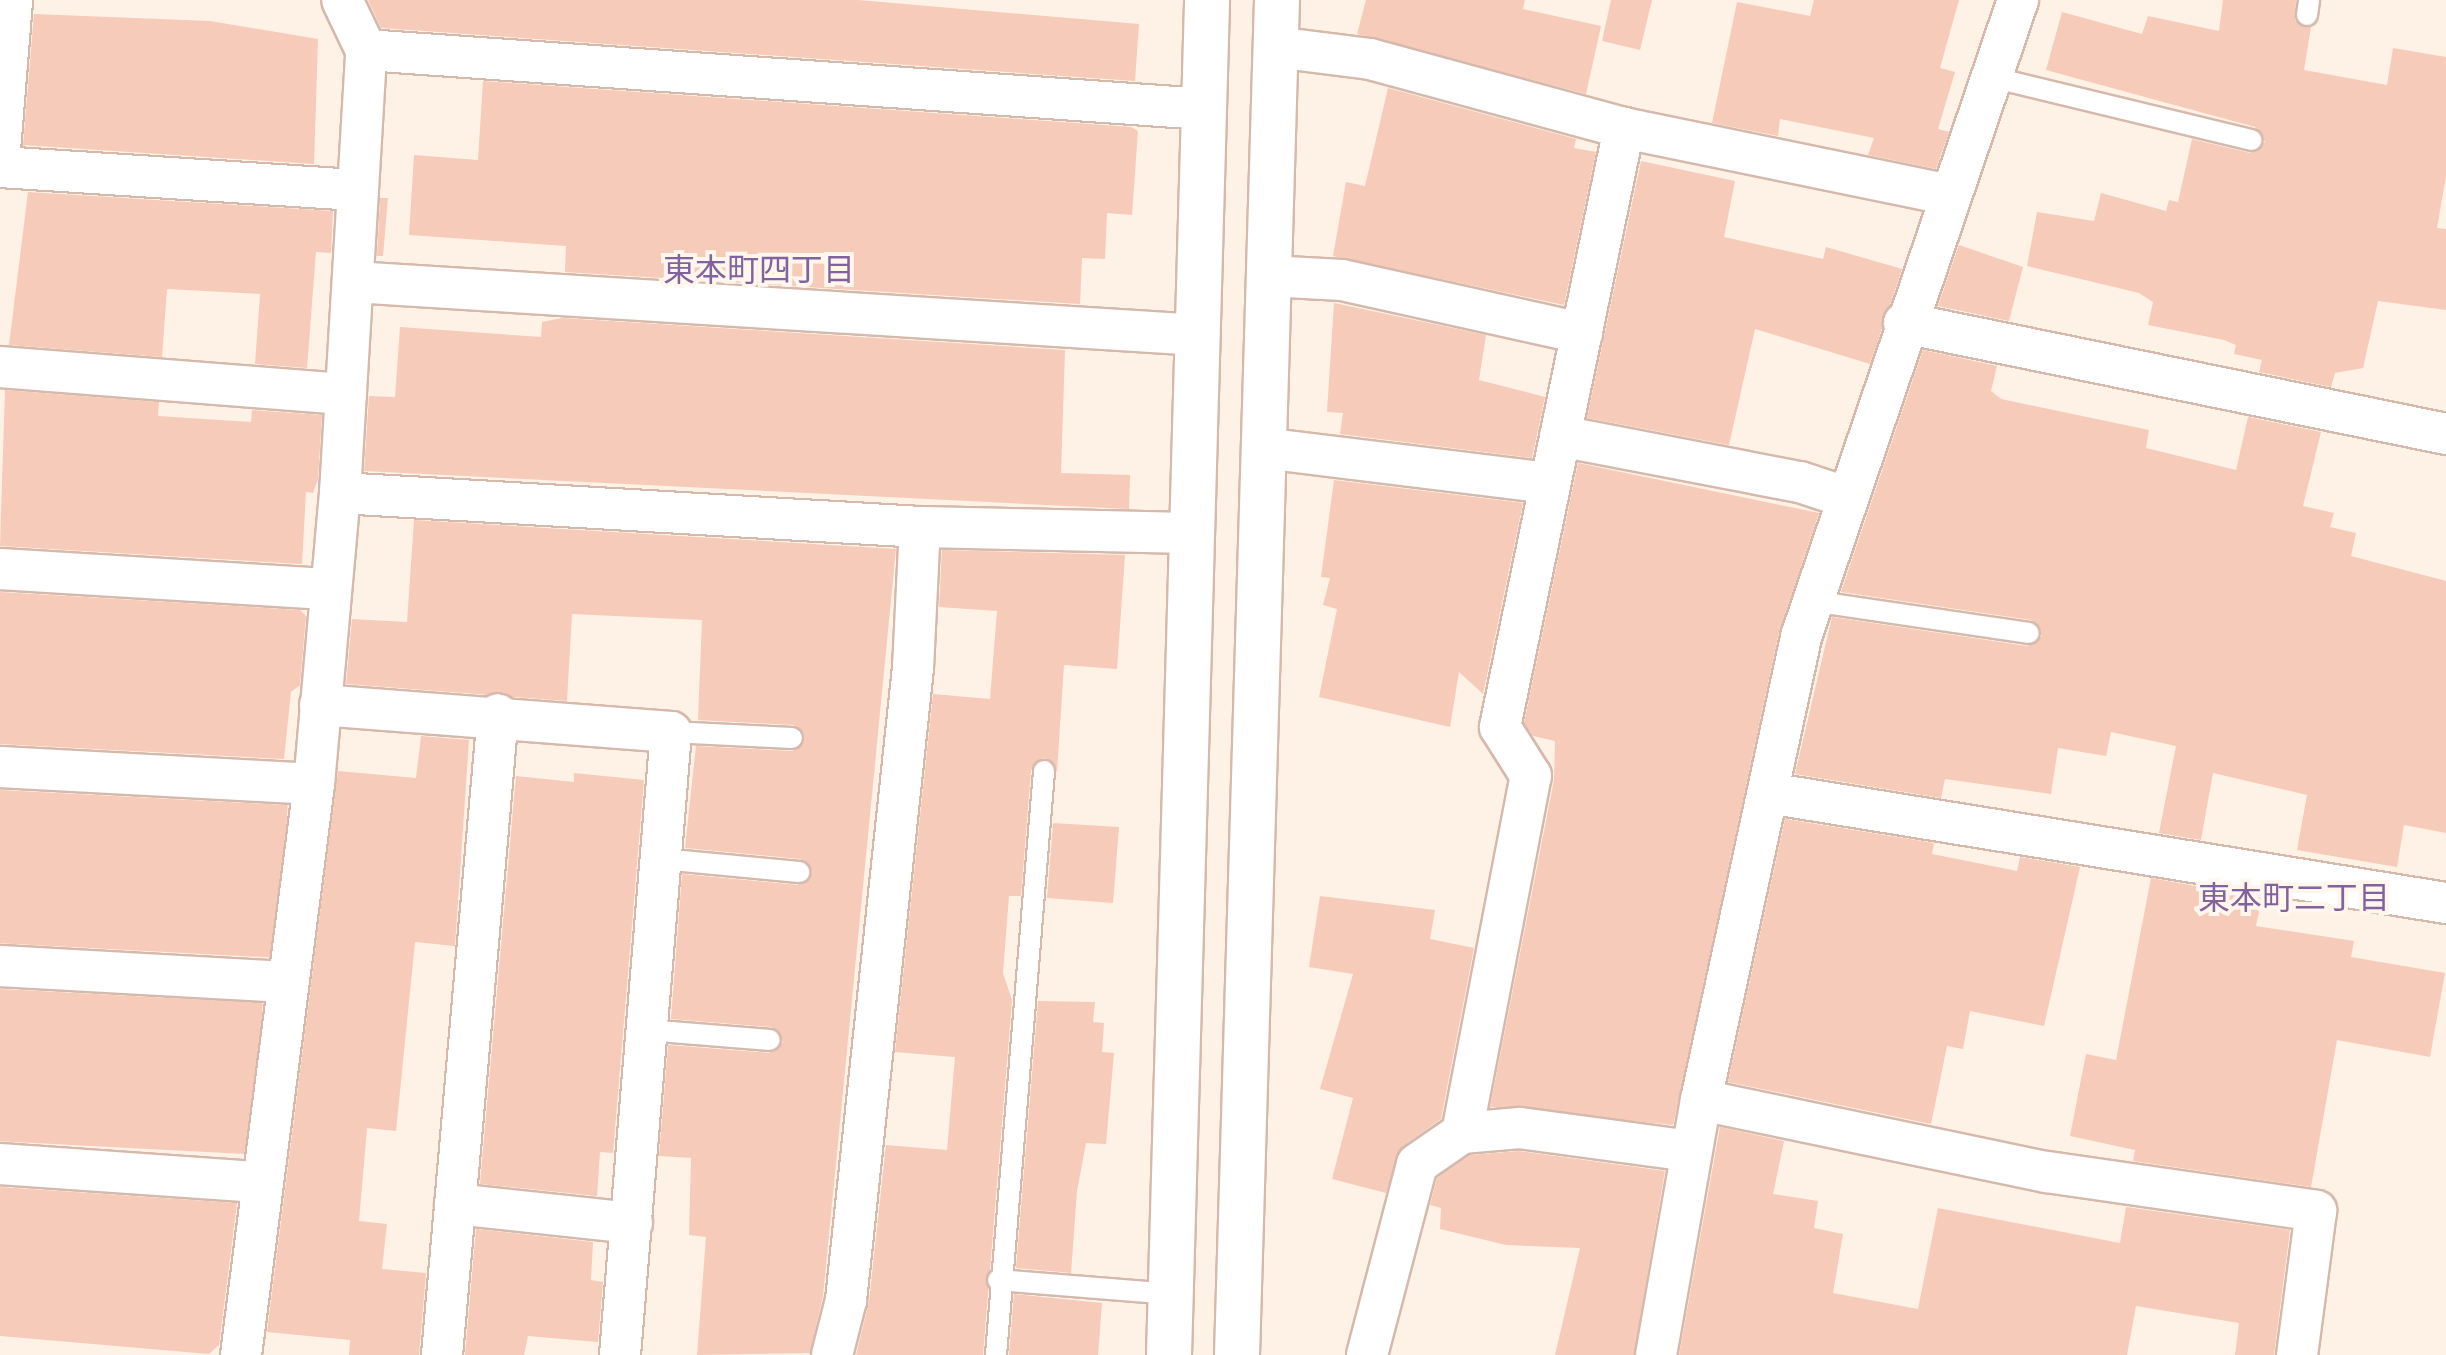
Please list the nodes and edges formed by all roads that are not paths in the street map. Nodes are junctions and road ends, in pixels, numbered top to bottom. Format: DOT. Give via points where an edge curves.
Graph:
graph roads {
  1 [pos="12,0"];
  2 [pos="337,0"];
  3 [pos="1207,0"];
  4 [pos="1277,0"];
  5 [pos="2018,0"];
  6 [pos="1275,47"];
  7 [pos="366,50"];
  8 [pos="1991,77"];
  9 [pos="1204,109"];
  10 [pos="1624,128"];
  11 [pos="2252,140"];
  12 [pos="0,150"];
  13 [pos="0,167"];
  14 [pos="358,190"];
  15 [pos="1950,195"];
  16 [pos="1268,276"];
  17 [pos="353,282"];
  18 [pos="1904,323"];
  19 [pos="1582,333"];
  20 [pos="1199,335"];
  21 [pos="0,367"];
  22 [pos="346,394"];
  23 [pos="2446,434"];
  24 [pos="1560,436"];
  25 [pos="1263,448"];
  26 [pos="1550,483"];
  27 [pos="340,493"];
  28 [pos="1845,497"];
  29 [pos="920,527"];
  30 [pos="1191,533"];
  31 [pos="0,569"];
  32 [pos="330,589"];
  33 [pos="1812,601"];
  34 [pos="2029,633"];
  35 [pos="320,705"];
  36 [pos="498,714"];
  37 [pos="671,732"];
  38 [pos="792,738"];
  39 [pos="0,767"];
  40 [pos="1044,771"];
  41 [pos="314,784"];
  42 [pos="1768,793"];
  43 [pos="661,859"];
  44 [pos="799,872"];
  45 [pos="2446,903"];
  46 [pos="0,966"];
  47 [pos="284,982"];
  48 [pos="647,1030"];
  49 [pos="770,1040"];
  50 [pos="1701,1100"];
  51 [pos="1462,1133"];
  52 [pos="1691,1151"];
  53 [pos="0,1164"];
  54 [pos="260,1182"];
  55 [pos="455,1204"];
  56 [pos="632,1223"];
  57 [pos="998,1280"];
  58 [pos="1171,1294"];
  59 [pos="241,1355"];
  60 [pos="442,1355"];
  61 [pos="620,1355"];
  62 [pos="832,1355"];
  63 [pos="996,1355"];
  64 [pos="1169,1355"];
  65 [pos="1237,1355"];
  66 [pos="1367,1355"];
  67 [pos="1656,1355"];
  68 [pos="2297,1355"];
  1 -- 12 [label="street"];
  2 -- 7 [label="street"];
  3 -- 9 [label="street"];
  4 -- 6 [label="street"];
  5 -- 8 [label="street"];
  6 -- 10 [label="street" via="1370,59"];
  6 -- 16 [label="street"];
  7 -- 9 [label="street"];
  7 -- 14 [label="street"];
  8 -- 11 [label="lane"];
  8 -- 15 [label="street"];
  9 -- 20 [label="street"];
  10 -- 15 [label="street"];
  10 -- 19 [label="street"];
  13 -- 14 [label="street"];
  14 -- 17 [label="street"];
  15 -- 18 [label="street"];
  16 -- 19 [label="street" via="1342,280"];
  16 -- 25 [label="street"];
  17 -- 20 [label="street"];
  17 -- 22 [label="street"];
  18 -- 23 [label="street"];
  18 -- 28 [label="street"];
  19 -- 24 [label="street"];
  20 -- 30 [label="street"];
  21 -- 22 [label="street"];
  22 -- 27 [label="street"];
  24 -- 26 [label="street"];
  24 -- 28 [label="street" via="1800,482"];
  25 -- 26 [label="street"];
  25 -- 65 [label="street"];
  26 -- 51 [label="street" via="1500,727 1531,776"];
  27 -- 29 [label="street"];
  27 -- 32 [label="street"];
  28 -- 33 [label="street"];
  29 -- 30 [label="street"];
  29 -- 62 [label="street" via="913,668 851,1253"];
  30 -- 58 [label="street"];
  31 -- 32 [label="street"];
  32 -- 35 [label="street"];
  33 -- 34 [label="lane"];
  33 -- 42 [label="street"];
  35 -- 36 [label="street"];
  35 -- 41 [label="street"];
  36 -- 37 [label="street"];
  36 -- 55 [label="street"];
  37 -- 38 [label="lane"];
  37 -- 43 [label="street"];
  39 -- 41 [label="street"];
  40 -- 57 [label="lane"];
  41 -- 47 [label="street"];
  42 -- 45 [label="street"];
  42 -- 50 [label="street"];
  43 -- 44 [label="lane"];
  43 -- 48 [label="street"];
  46 -- 47 [label="street"];
  47 -- 54 [label="street"];
  48 -- 49 [label="lane"];
  48 -- 56 [label="street"];
  50 -- 52 [label="street"];
  50 -- 68 [label="street" via="2047,1172 2316,1211"];
  51 -- 52 [label="street" via="1520,1128"];
  51 -- 66 [label="street" via="1417,1164"];
  52 -- 67 [label="street"];
  53 -- 54 [label="street"];
  54 -- 59 [label="street"];
  55 -- 56 [label="street"];
  55 -- 60 [label="street"];
  56 -- 61 [label="street"];
  57 -- 58 [label="lane"];
  57 -- 63 [label="lane"];
  58 -- 64 [label="street"];
}
